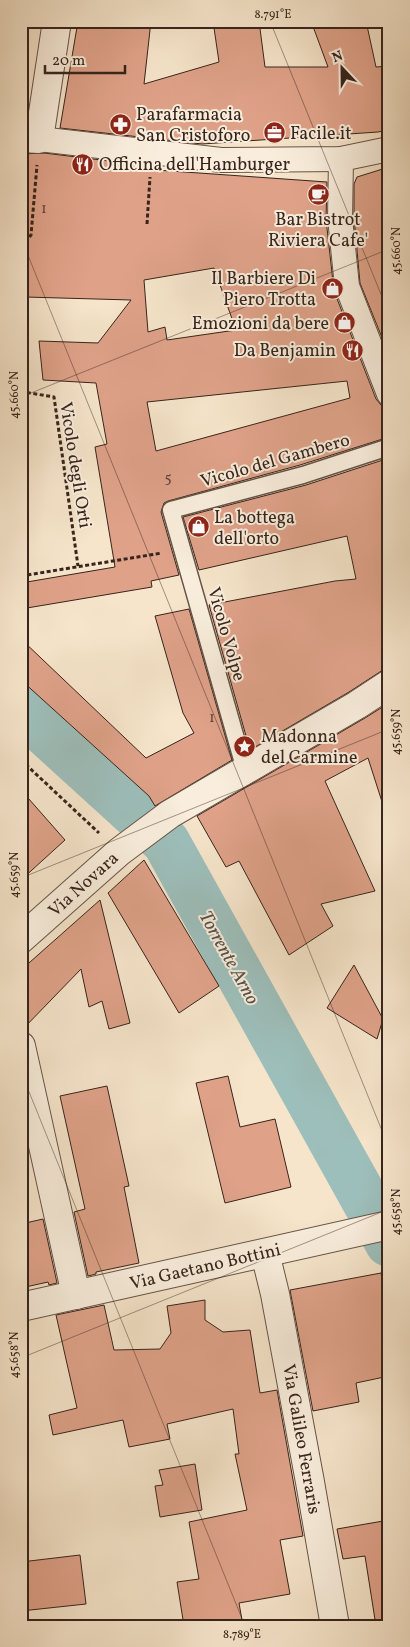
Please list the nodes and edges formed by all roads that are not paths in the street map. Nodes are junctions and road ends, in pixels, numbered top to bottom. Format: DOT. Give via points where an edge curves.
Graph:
graph roads {
  1 [pos="57,21"];
  2 [pos="30,139"];
  3 [pos="389,149"];
  4 [pos="341,160"];
  5 [pos="389,394"];
  6 [pos="389,448"];
  7 [pos="171,510"];
  8 [pos="389,684"];
  9 [pos="245,770"];
  10 [pos="21,939"];
  11 [pos="21,1046"];
  12 [pos="389,1225"];
  13 [pos="265,1252"];
  14 [pos="76,1295"];
  15 [pos="21,1307"];
  16 [pos="335,1626"];
  1 -- 2 [label="street"];
  2 -- 4 [label="street" via="221,160"];
  3 -- 4 [label="street"];
  4 -- 5 [label="street" via="340,218 346,286"];
  6 -- 7 [label="lane, Vicolo del Gambero"];
  7 -- 9 [label="lane, Vicolo Volpe"];
  8 -- 9 [label="street, Via Novara"];
  9 -- 10 [label="street, Via Novara" via="170,814 120,851"];
  11 -- 14 [label="street"];
  12 -- 13 [label="street, Via Gaetano Bottini"];
  13 -- 14 [label="street, Via Gaetano Bottini"];
  13 -- 16 [label="street, Via Galileo Ferraris"];
  14 -- 15 [label="street, Via Gaetano Bottini"];
}
